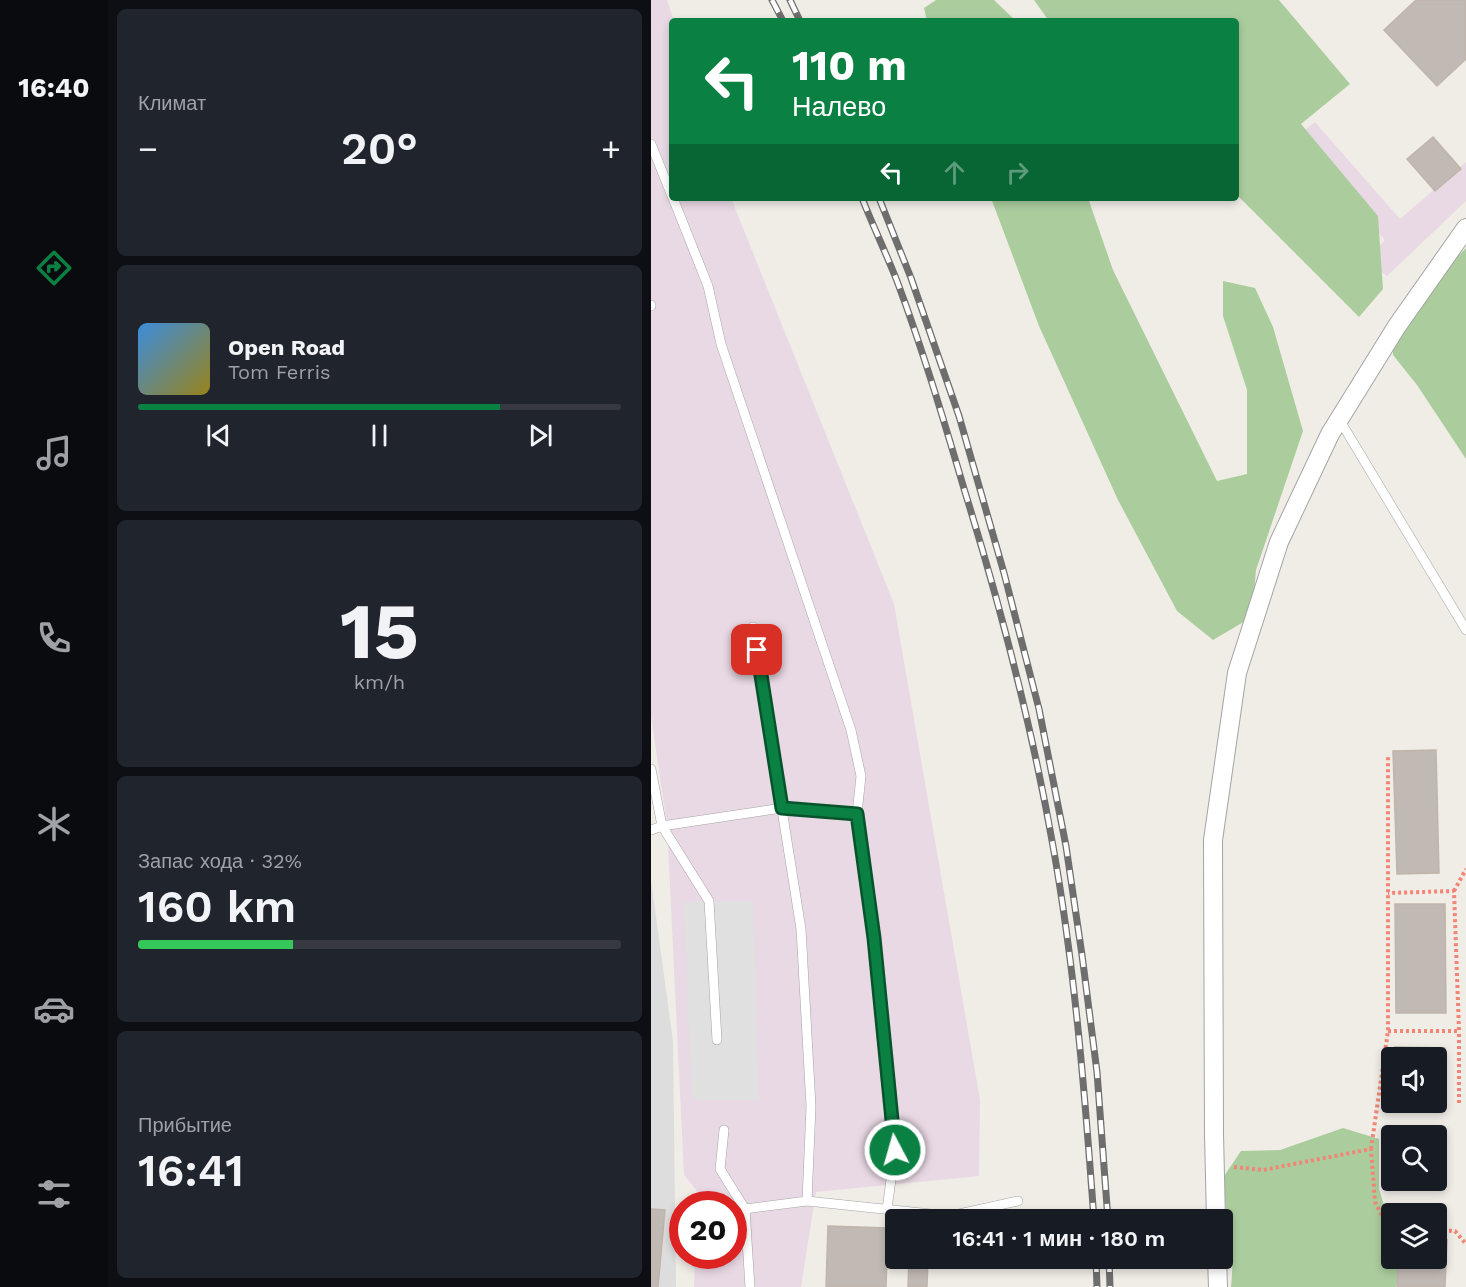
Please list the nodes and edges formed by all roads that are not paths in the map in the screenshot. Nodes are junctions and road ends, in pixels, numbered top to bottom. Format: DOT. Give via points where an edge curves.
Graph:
graph roads {
  1 [pos="651,144"];
  2 [pos="669,189"];
  3 [pos="674,201"];
  4 [pos="1466,228"];
  5 [pos="1339,420"];
  6 [pos="753,627"];
  7 [pos="1466,630"];
  8 [pos="651,769"];
  9 [pos="782,808"];
  10 [pos="857,814"];
  11 [pos="662,826"];
  12 [pos="651,830"];
  13 [pos="717,1040"];
  14 [pos="724,1130"];
  15 [pos="734,1191"];
  16 [pos="807,1201"];
  17 [pos="1018,1201"];
  18 [pos="747,1209"];
  19 [pos="887,1209"];
  20 [pos="982,1209"];
  21 [pos="1216,1209"];
  22 [pos="747,1240"];
  23 [pos="1217,1269"];
  24 [pos="750,1287"];
  25 [pos="1218,1287"];
  1 -- 2 [label="lane"];
  3 -- 10 [label="lane" via="708,286 721,344 851,730 861,776"];
  4 -- 5 [label="street" via="1397,326"];
  5 -- 7 [label="lane"];
  5 -- 21 [label="street" via="1279,542 1237,673 1213,840"];
  6 -- 9 [label="lane"];
  8 -- 11 [label="lane"];
  9 -- 10 [label="lane"];
  9 -- 11 [label="lane"];
  9 -- 16 [label="lane" via="802,941 811,1106"];
  10 -- 19 [label="lane" via="895,1150"];
  11 -- 12 [label="lane"];
  11 -- 13 [label="lane" via="709,901"];
  14 -- 15 [label="lane" via="720,1169"];
  16 -- 18 [label="lane"];
  16 -- 19 [label="lane"];
  17 -- 20 [label="lane"];
  22 -- 24 [label="lane"];
  23 -- 25 [label="street"];
}
